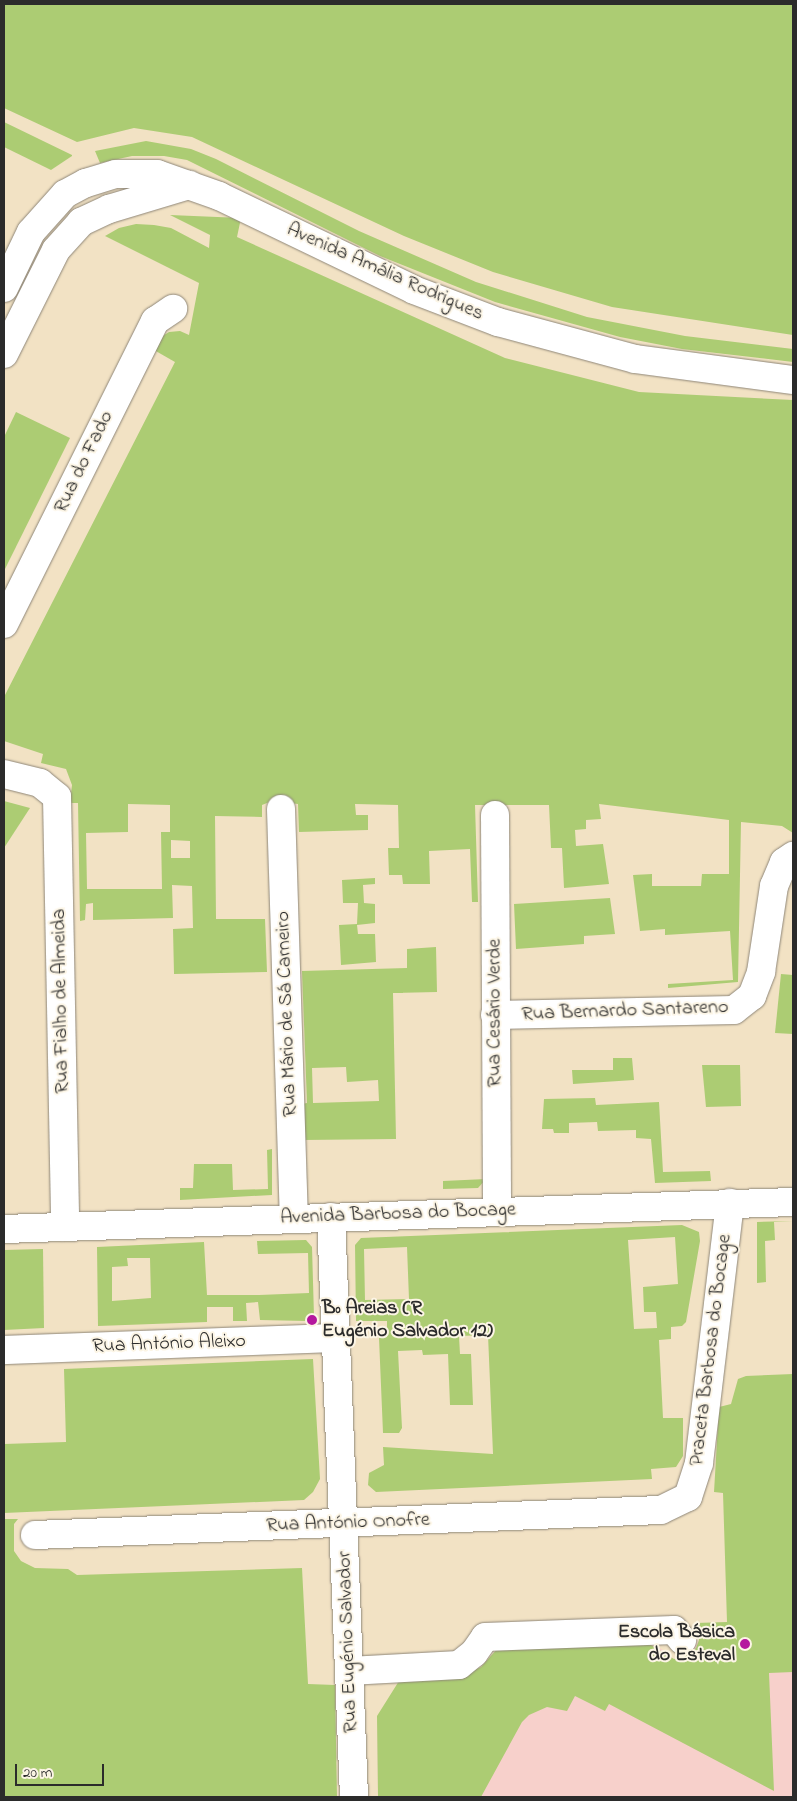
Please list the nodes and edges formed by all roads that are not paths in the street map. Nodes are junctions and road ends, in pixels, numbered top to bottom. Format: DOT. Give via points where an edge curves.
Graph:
graph roads {
  1 [pos="189,185"];
  2 [pos="4,288"];
  3 [pos="173,309"];
  4 [pos="4,354"];
  5 [pos="793,380"];
  6 [pos="4,624"];
  7 [pos="4,774"];
  8 [pos="281,809"];
  9 [pos="494,815"];
  10 [pos="793,856"];
  11 [pos="495,1015"];
  12 [pos="793,1202"];
  13 [pos="730,1203"];
  14 [pos="497,1210"];
  15 [pos="331,1217"];
  16 [pos="294,1219"];
  17 [pos="65,1227"];
  18 [pos="4,1229"];
  19 [pos="334,1338"];
  20 [pos="4,1350"];
  21 [pos="661,1510"];
  22 [pos="343,1524"];
  23 [pos="35,1536"];
  24 [pos="682,1640"];
  25 [pos="349,1672"];
  26 [pos="354,1797"];
  1 -- 2 [label="street, Avenida Amália Rodrigues" via="157,174 116,174 86,183 65,194 31,232"];
  1 -- 4 [label="street" via="109,209 82,222 56,250"];
  1 -- 5 [label="street, Avenida Amália Rodrigues" via="219,196 414,290 498,322 635,359"];
  3 -- 6 [label="street, Rua do Fado" via="154,321"];
  7 -- 17 [label="street, Rua Fialho de Almeida" via="40,783 57,797"];
  8 -- 16 [label="street, Rua Mário de Sá Carneiro"];
  9 -- 11 [label="street, Rua Cesário Verde"];
  10 -- 11 [label="street, Rua Bernardo Santareno" via="784,862 774,886 762,972 752,996 734,1010"];
  11 -- 14 [label="street, Rua Cesário Verde"];
  12 -- 13 [label="street, Avenida Barbosa do Bocage"];
  13 -- 14 [label="street, Avenida Barbosa do Bocage"];
  13 -- 21 [label="street, Praceta Barbosa do Bocage" via="699,1463 688,1497"];
  14 -- 15 [label="street, Avenida Barbosa do Bocage"];
  15 -- 16 [label="street, Avenida Barbosa do Bocage"];
  15 -- 19 [label="street, Rua Eugénio Salvador"];
  16 -- 17 [label="street, Avenida Barbosa do Bocage"];
  17 -- 18 [label="street, Avenida Barbosa do Bocage"];
  19 -- 20 [label="street, Rua António Aleixo"];
  19 -- 22 [label="street, Rua Eugénio Salvador"];
  21 -- 22 [label="street, Rua António Onofre"];
  22 -- 23 [label="street, Rua António Onofre"];
  22 -- 25 [label="street, Rua Eugénio Salvador"];
  24 -- 25 [label="street" via="674,1630 485,1637 474,1653 459,1665"];
  25 -- 26 [label="street, Rua Eugénio Salvador"];
}
